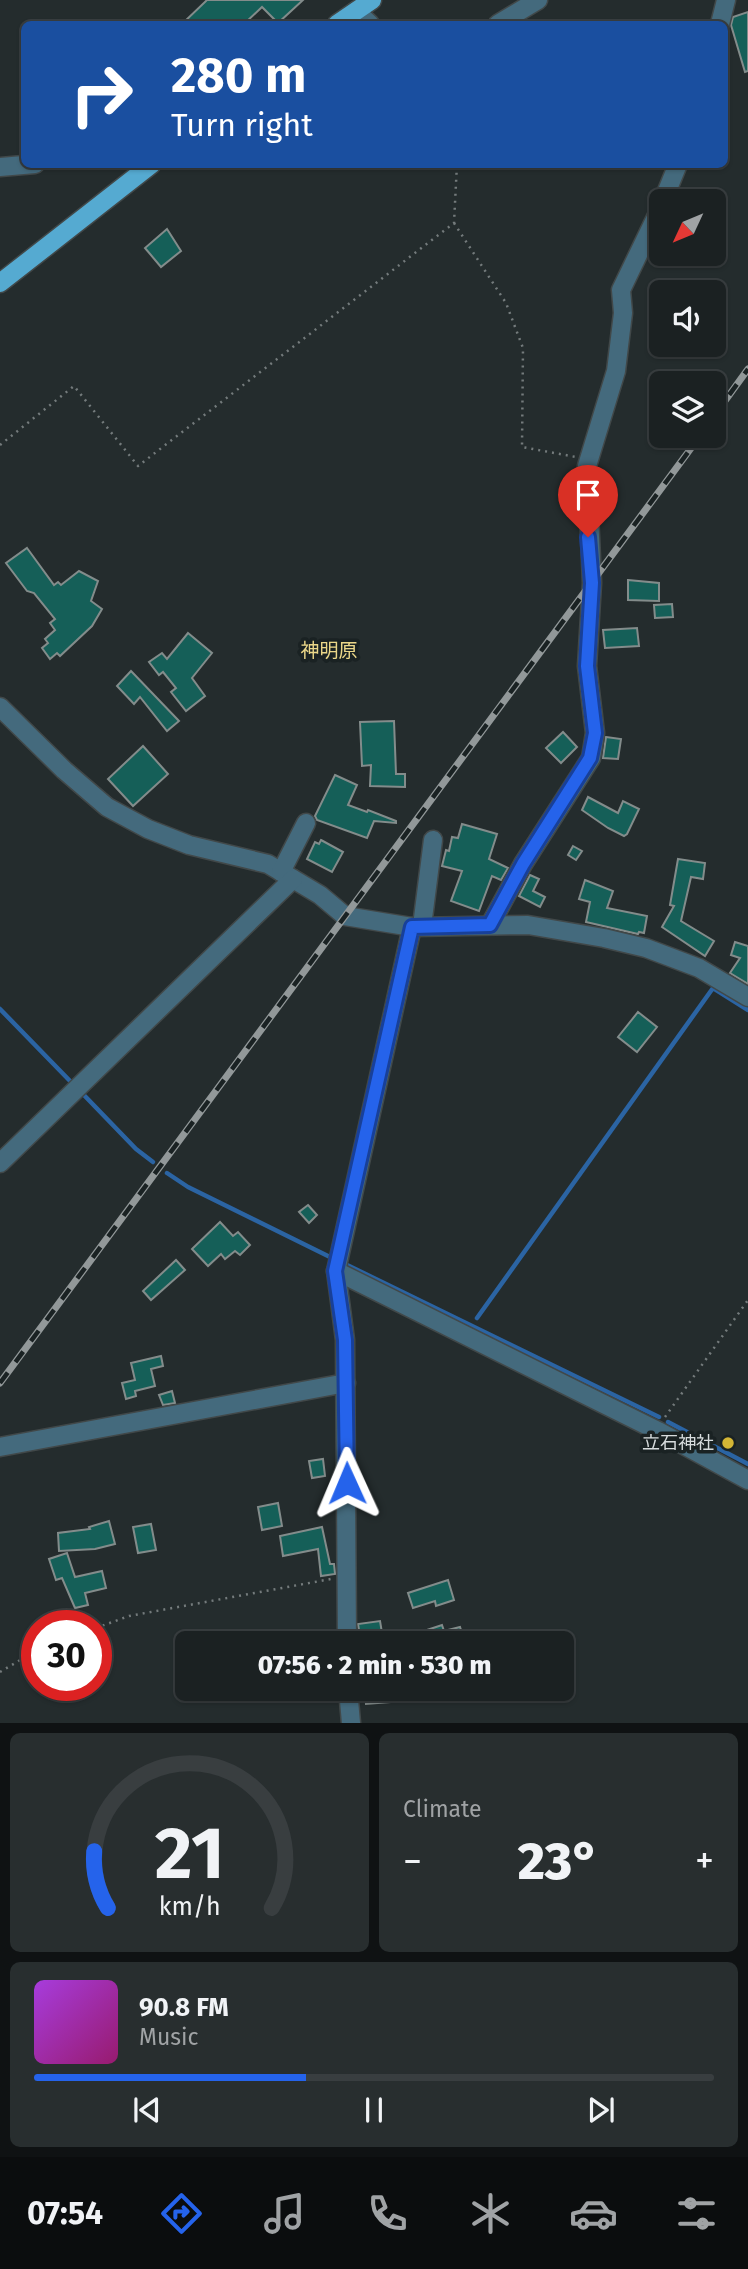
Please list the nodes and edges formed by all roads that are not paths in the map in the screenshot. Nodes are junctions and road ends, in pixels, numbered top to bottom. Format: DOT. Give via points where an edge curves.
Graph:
graph roads {
  1 [pos="372,0"];
  2 [pos="538,0"];
  3 [pos="726,0"];
  4 [pos="356,11"];
  5 [pos="341,21"];
  6 [pos="367,21"];
  7 [pos="503,21"];
  8 [pos="721,21"];
  9 [pos="21,165"];
  10 [pos="0,167"];
  11 [pos="147,168"];
  12 [pos="676,168"];
  13 [pos="668,189"];
  14 [pos="649,231"];
  15 [pos="0,283"];
  16 [pos="0,707"];
  17 [pos="306,823"];
  18 [pos="433,840"];
  19 [pos="287,875"];
  20 [pos="490,925"];
  21 [pos="417,927"];
  22 [pos="748,998"];
  23 [pos="0,1163"];
  24 [pos="335,1271"];
  25 [pos="346,1383"];
  26 [pos="0,1447"];
  27 [pos="748,1480"];
  28 [pos="347,1631"];
  29 [pos="349,1701"];
  30 [pos="351,1723"];
  1 -- 4 [label="main road"];
  2 -- 7 [label="street"];
  3 -- 8 [label="street"];
  4 -- 5 [label="main road"];
  4 -- 6 [label="street"];
  9 -- 10 [label="street"];
  11 -- 15 [label="main road"];
  12 -- 13 [label="street"];
  14 -- 20 [label="street" via="621,290 624,313 616,371 589,460 592,583 587,666 595,733 590,758"];
  16 -- 19 [label="street" via="107,807 189,845 234,854"];
  17 -- 19 [label="street"];
  18 -- 21 [label="street"];
  19 -- 21 [label="street" via="345,916"];
  19 -- 23 [label="street"];
  20 -- 21 [label="street"];
  20 -- 22 [label="street" via="553,929 646,948 699,968"];
  21 -- 24 [label="street"];
  24 -- 25 [label="street"];
  24 -- 27 [label="street"];
  25 -- 26 [label="street"];
  25 -- 28 [label="street"];
  29 -- 30 [label="street"];
}
